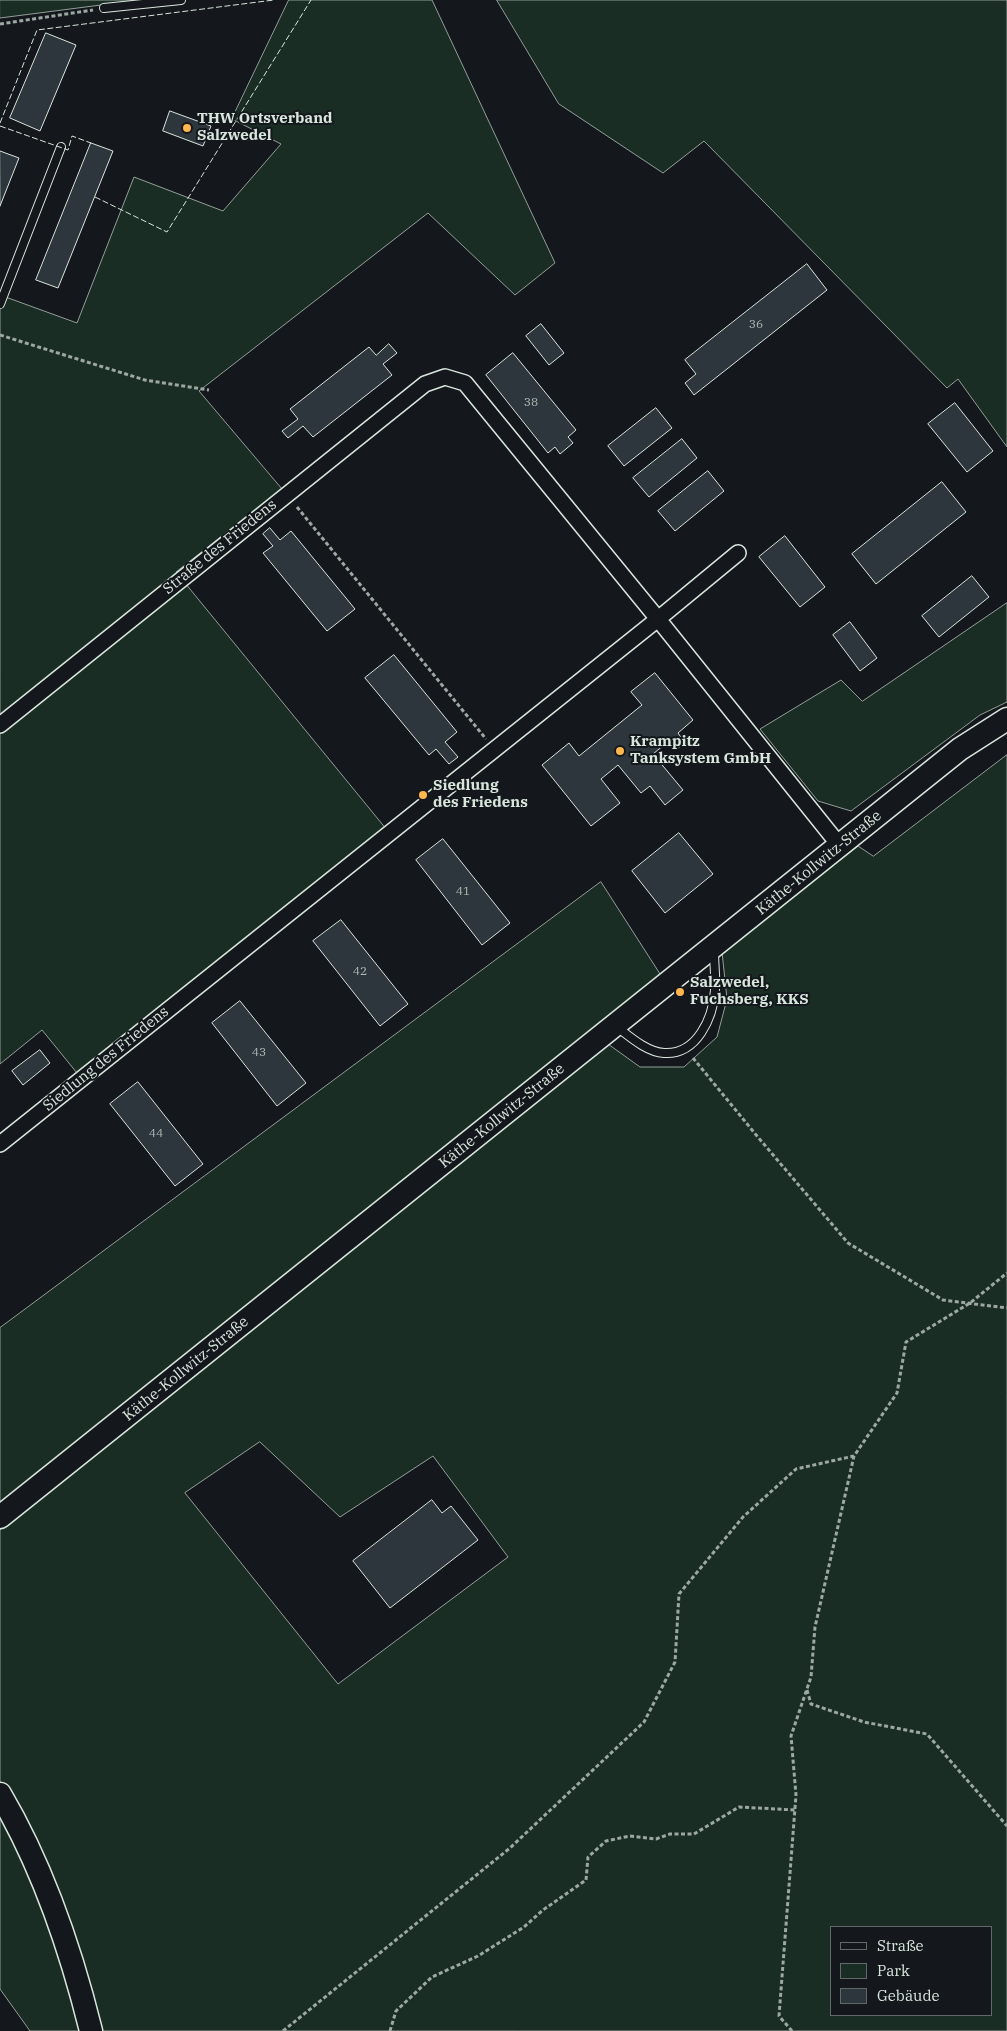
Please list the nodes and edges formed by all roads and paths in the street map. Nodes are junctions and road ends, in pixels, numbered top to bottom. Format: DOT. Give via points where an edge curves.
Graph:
graph roads {
  1 [pos="182,0"];
  2 [pos="104,8"];
  3 [pos="0,24"];
  4 [pos="61,147"];
  5 [pos="0,304"];
  6 [pos="0,335"];
  7 [pos="209,390"];
  8 [pos="286,494"];
  9 [pos="738,553"];
  10 [pos="658,619"];
  11 [pos="1007,719"];
  12 [pos="0,725"];
  13 [pos="494,749"];
  14 [pos="840,846"];
  15 [pos="713,947"];
  16 [pos="615,1026"];
  17 [pos="686,1049"];
  18 [pos="0,1144"];
  19 [pos="1007,1273"];
  20 [pos="970,1303"];
  21 [pos="1007,1308"];
  22 [pos="854,1456"];
  23 [pos="0,1517"];
  24 [pos="807,1690"];
  25 [pos="0,1794"];
  26 [pos="795,1810"];
  27 [pos="1007,1826"];
  28 [pos="91,2031"];
  29 [pos="283,2031"];
  30 [pos="390,2031"];
  31 [pos="792,2031"];
  1 -- 2 [label="lane"];
  2 -- 3 [label="path"];
  4 -- 5 [label="lane"];
  6 -- 7 [label="path" via="145,380"];
  8 -- 10 [label="street, Straße des Friedens" via="425,384 445,377 465,383"];
  8 -- 12 [label="street, Straße des Friedens"];
  8 -- 13 [label="path"];
  9 -- 10 [label="street, Siedlung des Friedens"];
  10 -- 13 [label="street, Siedlung des Friedens"];
  10 -- 14 [label="street"];
  11 -- 14 [label="main road, Käthe-Kollwitz-Straße" via="960,749"];
  13 -- 18 [label="street, Siedlung des Friedens"];
  14 -- 15 [label="main road, Käthe-Kollwitz-Straße"];
  15 -- 16 [label="main road, Käthe-Kollwitz-Straße"];
  15 -- 17 [label="lane" via="715,991 707,1027"];
  16 -- 17 [label="lane" via="642,1045 664,1053"];
  16 -- 23 [label="main road, Käthe-Kollwitz-Straße"];
  17 -- 20 [label="path" via="848,1243 944,1300"];
  19 -- 20 [label="path"];
  20 -- 21 [label="path"];
  20 -- 22 [label="path" via="906,1342 897,1392"];
  22 -- 24 [label="path" via="816,1627"];
  22 -- 29 [label="path" via="796,1470 743,1517 679,1594 675,1662 644,1722 510,1848"];
  24 -- 26 [label="path" via="792,1736"];
  24 -- 27 [label="path" via="811,1704 864,1722 927,1734"];
  25 -- 28 [label="main road" via="30,1852 54,1912"];
  26 -- 30 [label="path" via="740,1807 694,1834 670,1834 656,1839 630,1836 606,1841 588,1857 586,1880 478,1956 432,1977 396,2012"];
  26 -- 31 [label="path" via="779,2016"];
}
